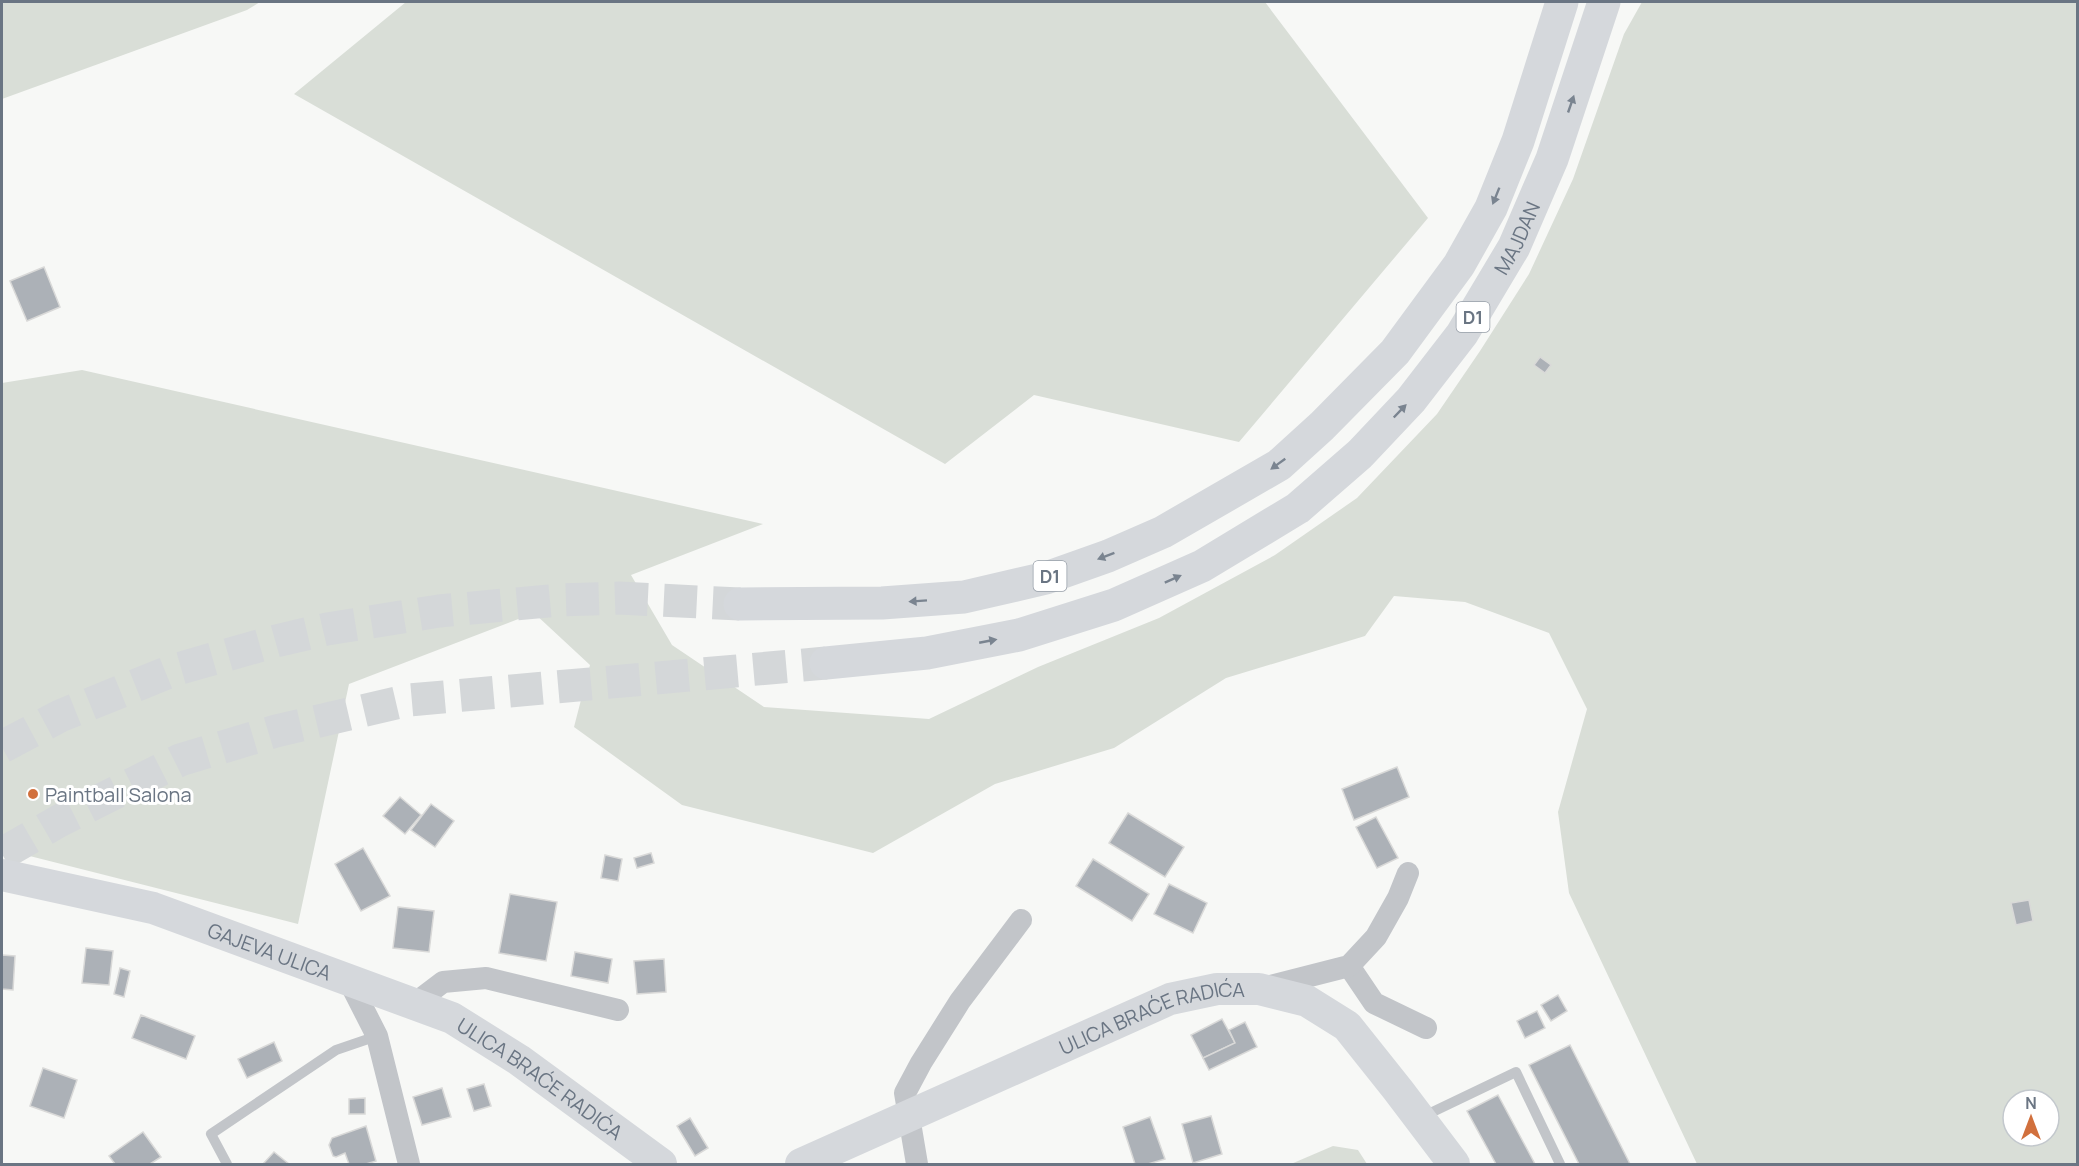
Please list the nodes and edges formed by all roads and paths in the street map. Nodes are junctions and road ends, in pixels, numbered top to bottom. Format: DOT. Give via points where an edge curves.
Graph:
graph roads {
  1 [pos="1562,2"];
  2 [pos="1604,2"];
  3 [pos="740,604"];
  4 [pos="826,663"];
  5 [pos="1408,873"];
  6 [pos="2,875"];
  7 [pos="1021,920"];
  8 [pos="1349,966"];
  9 [pos="348,979"];
  10 [pos="1259,989"];
  11 [pos="414,1004"];
  12 [pos="618,1010"];
  13 [pos="1425,1028"];
  14 [pos="377,1036"];
  15 [pos="909,1115"];
  16 [pos="1419,1118"];
  17 [pos="227,1164"];
  18 [pos="409,1164"];
  19 [pos="661,1164"];
  20 [pos="801,1164"];
  21 [pos="917,1164"];
  22 [pos="1454,1164"];
  23 [pos="1560,1164"];
  1 -- 3 [label="highway, MAJDAN / D1, one-way" via="1518,141 1491,208 1459,265 1395,352 1278,465 1163,532 1046,578 964,597 882,603"];
  4 -- 2 [label="highway, MAJDAN / D1, one-way" via="927,652 1019,635 1114,605 1202,566 1298,507 1360,454 1411,400 1462,334 1514,247 1552,159"];
  5 -- 8 [label="street" via="1376,937"];
  6 -- 9 [label="main road, GAJEVA ULICA" via="153,909"];
  7 -- 15 [label="street" via="960,1000 921,1063 905,1093"];
  8 -- 10 [label="street"];
  8 -- 13 [label="street" via="1374,1003"];
  9 -- 11 [label="main road, ULICA BRAĆE RADIĆA"];
  9 -- 14 [label="street, GAJEVA ULICA"];
  10 -- 15 [label="main road, ULICA BRAĆE RADIĆA" via="1217,988 1170,999"];
  10 -- 16 [label="main road, ULICA BRAĆE RADIĆA" via="1307,1001 1347,1026"];
  11 -- 12 [label="street" via="443,982 486,978"];
  11 -- 19 [label="main road, ULICA BRAĆE RADIĆA" via="452,1018 519,1059"];
  14 -- 17 [label="lane" via="336,1050 211,1134"];
  14 -- 18 [label="street, GAJEVA ULICA"];
  15 -- 20 [label="main road, ULICA BRAĆE RADIĆA"];
  15 -- 21 [label="street"];
  16 -- 22 [label="main road, ULICA BRAĆE RADIĆA"];
  16 -- 23 [label="lane" via="1516,1072"];
}
